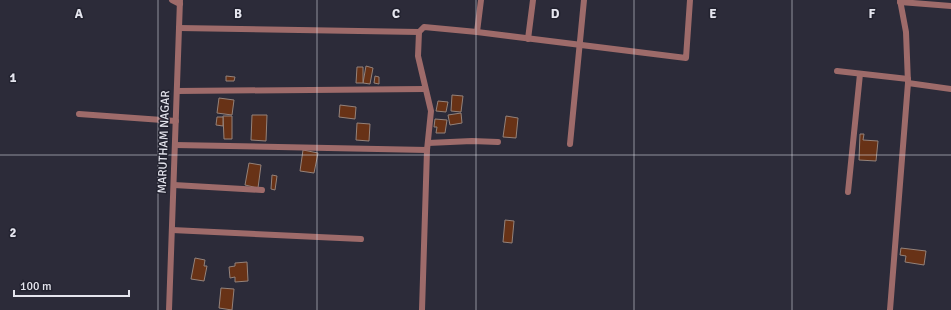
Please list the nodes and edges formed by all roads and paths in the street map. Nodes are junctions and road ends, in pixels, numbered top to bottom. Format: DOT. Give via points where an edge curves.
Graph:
graph roads {
  1 [pos="172,0"];
  2 [pos="481,0"];
  3 [pos="533,0"];
  4 [pos="584,0"];
  5 [pos="690,0"];
  6 [pos="900,1"];
  7 [pos="180,2"];
  8 [pos="951,6"];
  9 [pos="179,28"];
  10 [pos="419,32"];
  11 [pos="477,32"];
  12 [pos="528,39"];
  13 [pos="580,45"];
  14 [pos="837,71"];
  15 [pos="860,74"];
  16 [pos="908,81"];
  17 [pos="425,89"];
  18 [pos="951,89"];
  19 [pos="177,90"];
  20 [pos="79,114"];
  21 [pos="176,121"];
  22 [pos="498,142"];
  23 [pos="428,143"];
  24 [pos="570,144"];
  25 [pos="175,145"];
  26 [pos="427,150"];
  27 [pos="174,185"];
  28 [pos="262,190"];
  29 [pos="848,192"];
  30 [pos="172,230"];
  31 [pos="361,239"];
  32 [pos="169,310"];
  33 [pos="422,310"];
  34 [pos="890,310"];
  1 -- 7 [label="street"];
  2 -- 11 [label="street"];
  3 -- 12 [label="street"];
  4 -- 13 [label="street"];
  5 -- 13 [label="street" via="686,58"];
  6 -- 8 [label="street"];
  6 -- 16 [label="street" via="906,32"];
  7 -- 9 [label="street, MARUTHAM NAGAR"];
  9 -- 10 [label="street"];
  9 -- 19 [label="street, MARUTHAM NAGAR"];
  10 -- 11 [label="street" via="424,27"];
  10 -- 17 [label="street" via="418,56"];
  11 -- 12 [label="street"];
  12 -- 13 [label="street"];
  13 -- 24 [label="street"];
  14 -- 15 [label="street"];
  15 -- 16 [label="street"];
  15 -- 29 [label="street"];
  16 -- 18 [label="street"];
  16 -- 34 [label="street"];
  17 -- 19 [label="street"];
  17 -- 23 [label="street" via="431,111"];
  19 -- 21 [label="street, MARUTHAM NAGAR"];
  20 -- 21 [label="street"];
  21 -- 25 [label="street, MARUTHAM NAGAR"];
  22 -- 23 [label="street"];
  23 -- 26 [label="street"];
  25 -- 26 [label="street"];
  25 -- 27 [label="street, MARUTHAM NAGAR"];
  26 -- 33 [label="street"];
  27 -- 28 [label="street"];
  27 -- 30 [label="street, MARUTHAM NAGAR"];
  30 -- 31 [label="street"];
  30 -- 32 [label="street, MARUTHAM NAGAR"];
}
